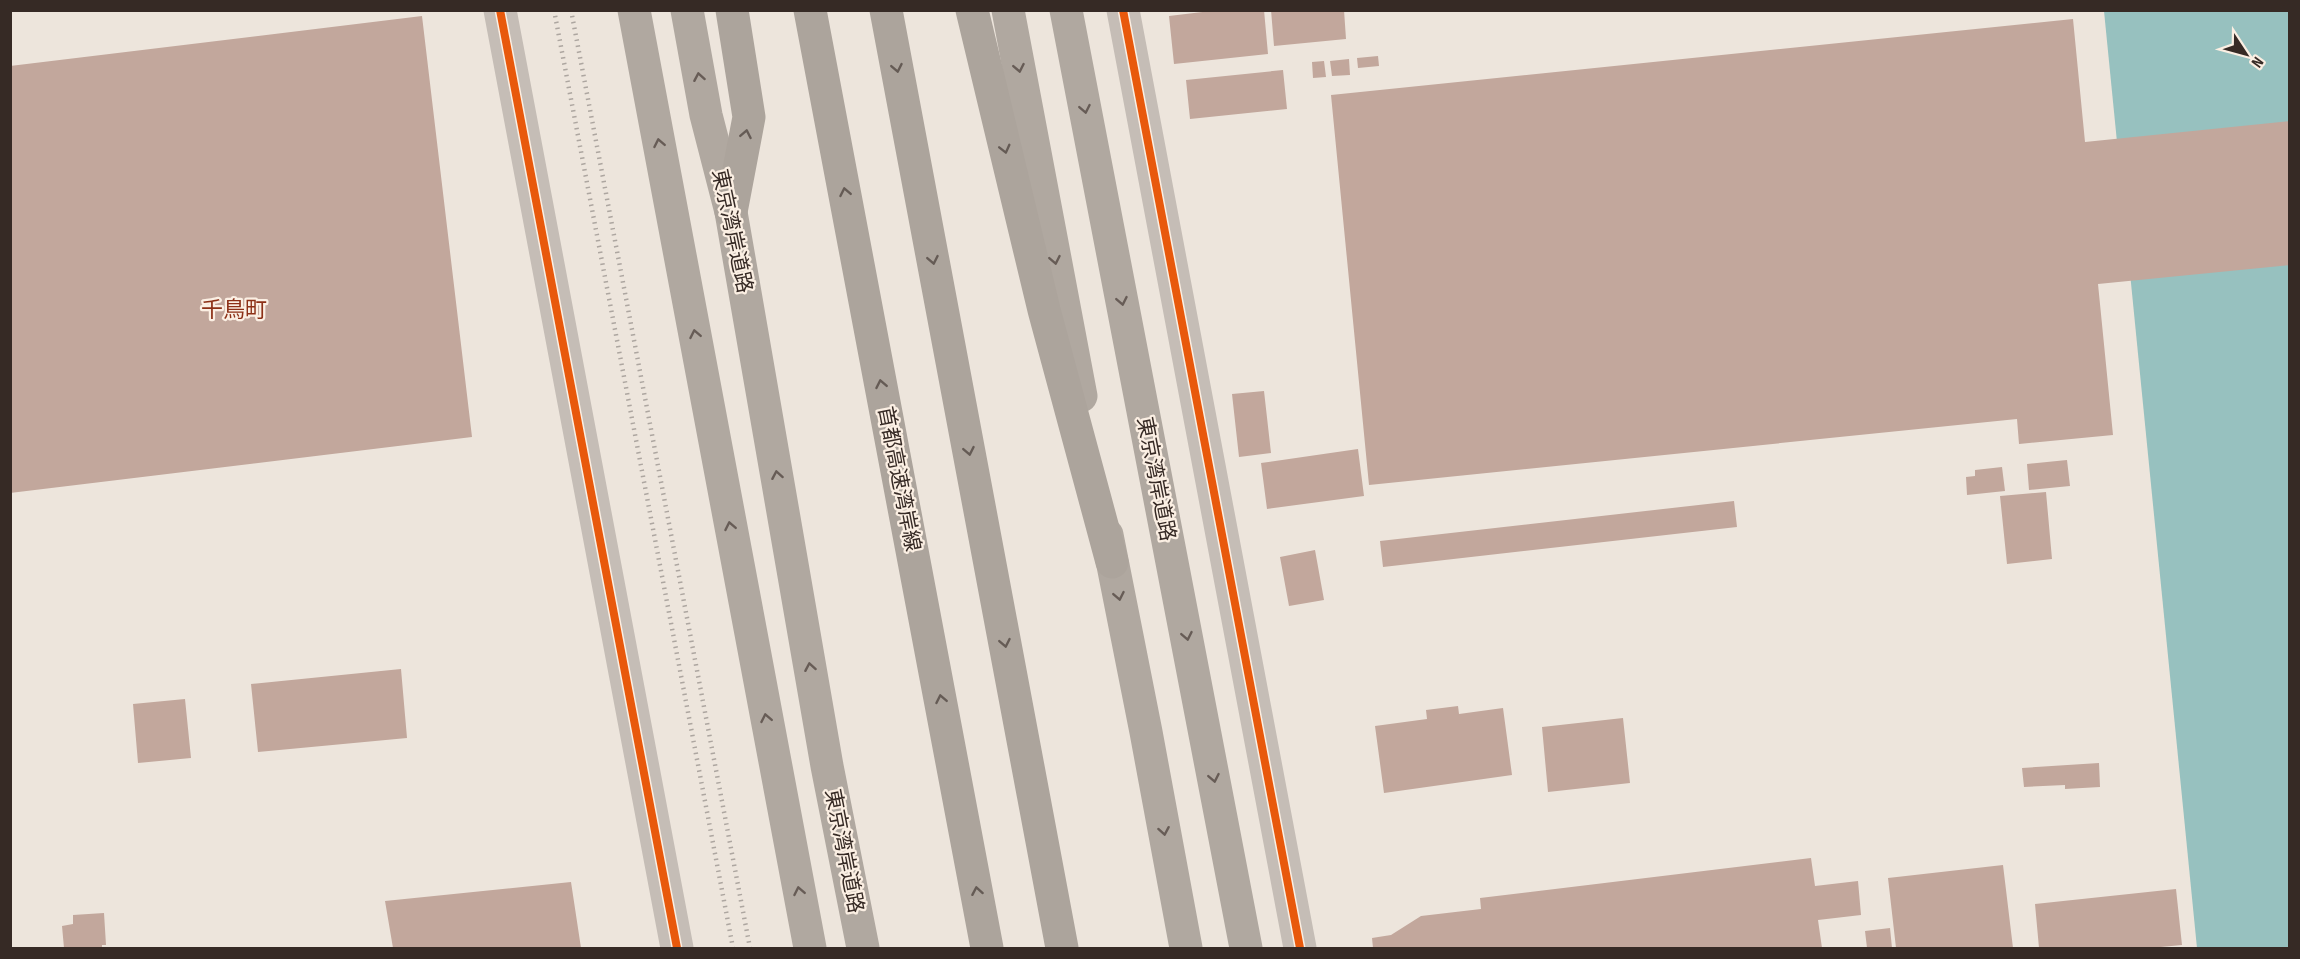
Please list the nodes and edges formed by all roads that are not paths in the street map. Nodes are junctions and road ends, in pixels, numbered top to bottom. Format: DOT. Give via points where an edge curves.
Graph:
graph roads {
  1 [pos="500,10"];
  2 [pos="634,10"];
  3 [pos="687,10"];
  4 [pos="732,10"];
  5 [pos="810,10"];
  6 [pos="886,10"];
  7 [pos="972,10"];
  8 [pos="1008,10"];
  9 [pos="1066,10"];
  10 [pos="1123,10"];
  11 [pos="731,212"];
  12 [pos="1112,562"];
  13 [pos="677,948"];
  14 [pos="810,948"];
  15 [pos="863,948"];
  16 [pos="987,948"];
  17 [pos="1062,948"];
  18 [pos="1186,948"];
  19 [pos="1246,948"];
  20 [pos="1300,948"];
  1 -- 13 [label="street"];
  14 -- 2 [label="highway, one-way"];
  11 -- 3 [label="highway, 東京湾岸道路, one-way" via="706,116"];
  11 -- 4 [label="highway, one-way" via="749,117"];
  16 -- 5 [label="highway, 首都高速湾岸線, one-way"];
  6 -- 17 [label="highway, one-way"];
  7 -- 12 [label="highway, one-way" via="1044,310"];
  8 -- 12 [label="highway, one-way"];
  9 -- 19 [label="highway, 東京湾岸道路, one-way"];
  10 -- 20 [label="street"];
  15 -- 11 [label="highway, 東京湾岸道路, one-way" via="827,766"];
  12 -- 18 [label="highway, one-way"];
}
